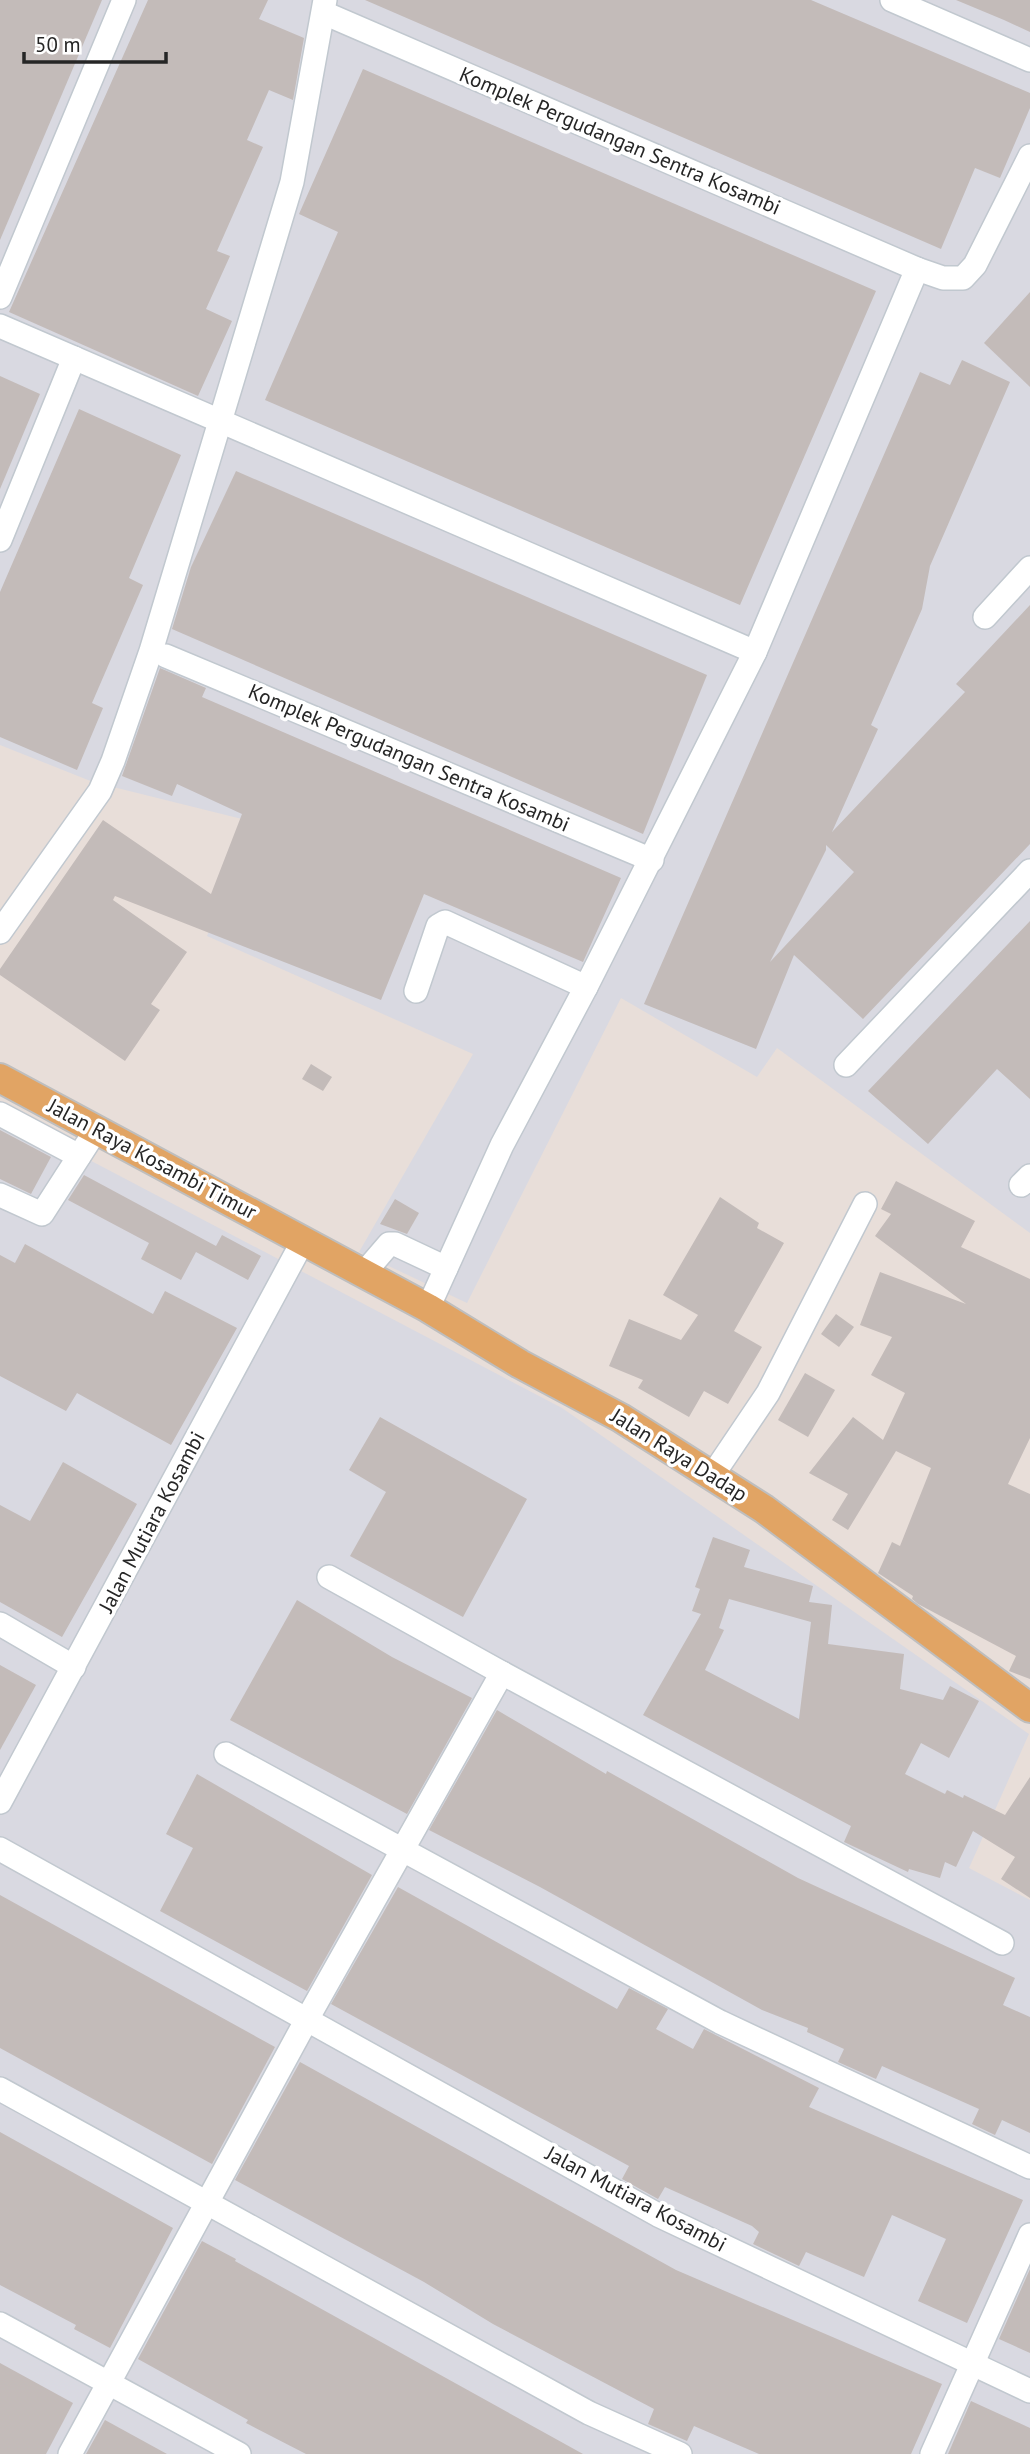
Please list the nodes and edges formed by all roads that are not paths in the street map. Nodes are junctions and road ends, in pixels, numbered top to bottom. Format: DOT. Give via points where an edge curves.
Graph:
graph roads {
  1 [pos="124,0"];
  2 [pos="892,0"];
  3 [pos="325,6"];
  4 [pos="1030,60"];
  5 [pos="1030,156"];
  6 [pos="917,269"];
  7 [pos="0,297"];
  8 [pos="0,326"];
  9 [pos="74,358"];
  10 [pos="221,422"];
  11 [pos="0,540"];
  12 [pos="1030,568"];
  13 [pos="985,617"];
  14 [pos="755,652"];
  15 [pos="166,656"];
  16 [pos="652,860"];
  17 [pos="1030,871"];
  18 [pos="0,932"];
  19 [pos="586,987"];
  20 [pos="416,990"];
  21 [pos="846,1065"];
  22 [pos="0,1078"];
  23 [pos="0,1114"];
  24 [pos="96,1130"];
  25 [pos="79,1156"];
  26 [pos="0,1195"];
  27 [pos="865,1204"];
  28 [pos="298,1251"];
  29 [pos="446,1268"];
  30 [pos="364,1273"];
  31 [pos="428,1308"];
  32 [pos="712,1476"];
  33 [pos="329,1577"];
  34 [pos="0,1624"];
  35 [pos="74,1667"];
  36 [pos="502,1673"];
  37 [pos="1030,1708"];
  38 [pos="226,1754"];
  39 [pos="0,1802"];
  40 [pos="0,1849"];
  41 [pos="402,1849"];
  42 [pos="1002,1942"];
  43 [pos="306,2021"];
  44 [pos="0,2089"];
  45 [pos="1030,2167"];
  46 [pos="206,2205"];
  47 [pos="1030,2235"];
  48 [pos="0,2324"];
  49 [pos="972,2364"];
  50 [pos="106,2385"];
  51 [pos="1030,2391"];
  52 [pos="70,2454"];
  53 [pos="239,2454"];
  54 [pos="680,2454"];
  55 [pos="932,2454"];
  1 -- 7 [label="street"];
  2 -- 4 [label="street"];
  3 -- 6 [label="street, Komplek Pergudangan Sentra Kosambi"];
  3 -- 10 [label="street" via="292,182"];
  5 -- 6 [label="street, Komplek Pergudangan Sentra Kosambi" via="975,265 963,278 943,278"];
  6 -- 14 [label="street"];
  8 -- 9 [label="street"];
  9 -- 10 [label="street"];
  9 -- 11 [label="street"];
  10 -- 14 [label="street"];
  10 -- 18 [label="street" via="151,651 104,781"];
  12 -- 13 [label="street"];
  14 -- 16 [label="street"];
  15 -- 16 [label="street, Komplek Pergudangan Sentra Kosambi"];
  16 -- 19 [label="street"];
  17 -- 21 [label="street"];
  19 -- 20 [label="street" via="445,922 438,926"];
  19 -- 29 [label="street" via="502,1145"];
  22 -- 24 [label="main road, Jalan Raya Kosambi Timur"];
  23 -- 25 [label="street"];
  24 -- 25 [label="street"];
  24 -- 28 [label="main road, Jalan Raya Kosambi Timur"];
  25 -- 26 [label="street" via="42,1214"];
  27 -- 32 [label="street" via="768,1393"];
  28 -- 30 [label="main road, Jalan Raya Dadap"];
  28 -- 35 [label="street, Jalan Mutiara Kosambi"];
  29 -- 30 [label="street" via="390,1244"];
  29 -- 31 [label="street"];
  30 -- 31 [label="main road, Jalan Raya Dadap"];
  31 -- 32 [label="main road, Jalan Raya Dadap" via="621,1418"];
  32 -- 37 [label="main road, Jalan Raya Dadap" via="764,1509"];
  33 -- 36 [label="street"];
  34 -- 35 [label="street"];
  35 -- 39 [label="street, Jalan Mutiara Kosambi"];
  36 -- 41 [label="street"];
  36 -- 42 [label="street"];
  38 -- 41 [label="street"];
  40 -- 43 [label="street, Jalan Mutiara Kosambi"];
  41 -- 43 [label="street"];
  41 -- 45 [label="street" via="720,2022"];
  43 -- 46 [label="street"];
  43 -- 49 [label="street, Jalan Mutiara Kosambi" via="658,2215"];
  44 -- 46 [label="street"];
  46 -- 50 [label="street"];
  46 -- 54 [label="street" via="589,2413"];
  47 -- 49 [label="street"];
  48 -- 50 [label="street"];
  49 -- 51 [label="street, Jalan Mutiara Kosambi"];
  49 -- 55 [label="street"];
  50 -- 52 [label="street"];
  50 -- 53 [label="street"];
}
